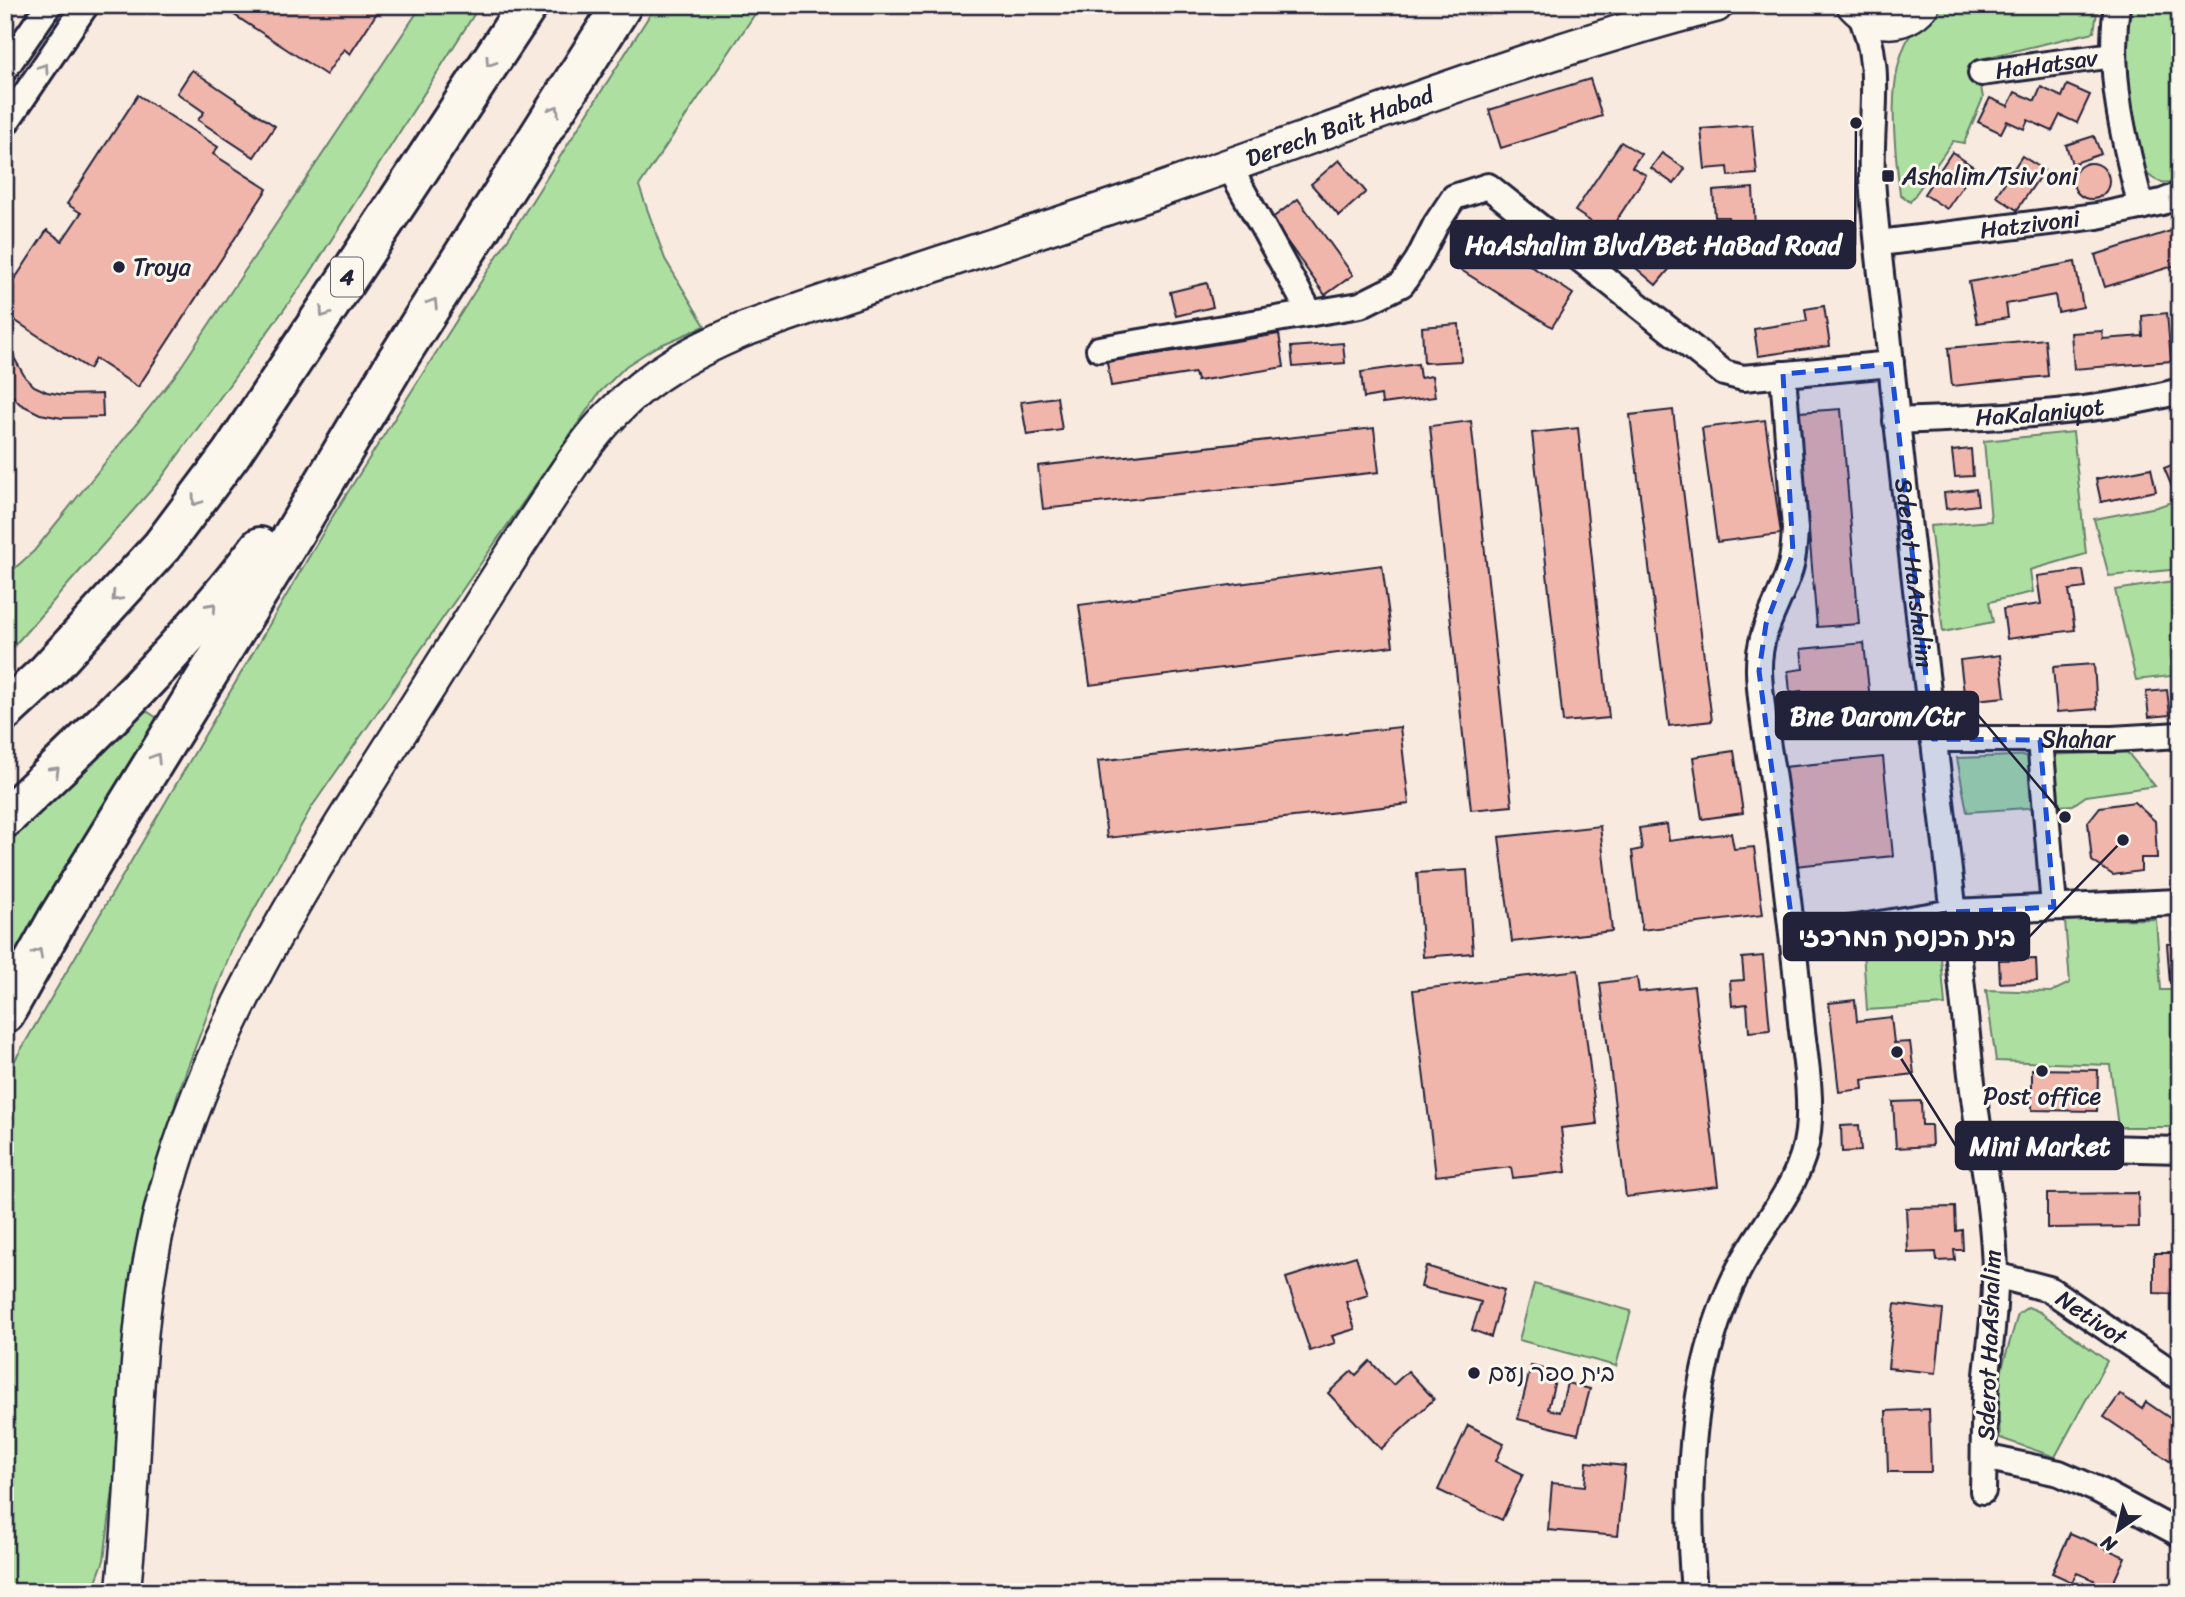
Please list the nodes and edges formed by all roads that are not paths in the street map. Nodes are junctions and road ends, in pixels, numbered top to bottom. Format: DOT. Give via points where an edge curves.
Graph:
graph roads {
  1 [pos="49,5"];
  2 [pos="86,5"];
  3 [pos="527,5"];
  4 [pos="622,5"];
  5 [pos="1716,5"];
  6 [pos="2117,5"];
  7 [pos="1855,7"];
  8 [pos="1913,12"];
  9 [pos="2113,55"];
  10 [pos="5,69"];
  11 [pos="1875,73"];
  12 [pos="1981,73"];
  13 [pos="5,124"];
  14 [pos="1229,166"];
  15 [pos="2180,195"];
  16 [pos="2141,207"];
  17 [pos="1879,243"];
  18 [pos="1310,313"];
  19 [pos="1099,349"];
  20 [pos="397,360"];
  21 [pos="1891,364"];
  22 [pos="1783,374"];
  23 [pos="2180,391"];
  24 [pos="1896,421"];
  25 [pos="5,711"];
  26 [pos="2180,735"];
  27 [pos="1933,739"];
  28 [pos="2040,740"];
  29 [pos="5,818"];
  30 [pos="2178,902"];
  31 [pos="2054,907"];
  32 [pos="1953,912"];
  33 [pos="1794,938"];
  34 [pos="5,1013"];
  35 [pos="1980,1145"];
  36 [pos="2178,1157"];
  37 [pos="1995,1275"];
  38 [pos="2180,1378"];
  39 [pos="1984,1457"];
  40 [pos="1983,1491"];
  41 [pos="2180,1534"];
  42 [pos="128,1550"];
  43 [pos="112,1592"];
  44 [pos="123,1592"];
  45 [pos="1694,1592"];
  1 -- 10 [label="street"];
  13 -- 2 [label="street, one-way"];
  3 -- 25 [label="highway, 4, one-way" via="231,454 162,546 46,673"];
  20 -- 4 [label="highway, one-way"];
  5 -- 14 [label="street, Derech Bait Habad" via="1571,48"];
  6 -- 9 [label="street"];
  7 -- 8 [label="street" via="1874,20 1889,22"];
  7 -- 11 [label="street, Sderot HaAshalim" via="1866,25"];
  8 -- 11 [label="street, Sderot HaAshalim" via="1887,40"];
  9 -- 12 [label="street, HaHatsav"];
  9 -- 16 [label="street" via="2119,112"];
  11 -- 17 [label="street, Sderot HaAshalim" via="1871,151"];
  14 -- 18 [label="street"];
  14 -- 42 [label="street, Derech Bait Habad" via="698,349 640,387 588,443 493,583 266,952 235,1009 190,1115 159,1219 142,1316"];
  15 -- 16 [label="street, Hatzivoni"];
  16 -- 17 [label="street, Hatzivoni"];
  17 -- 21 [label="street, Sderot HaAshalim"];
  18 -- 19 [label="street"];
  18 -- 22 [label="street" via="1360,305 1402,284 1454,197 1488,186 1724,373 1743,378"];
  29 -- 20 [label="highway, one-way" via="150,678 227,591"];
  34 -- 20 [label="highway, one-way"];
  21 -- 22 [label="street"];
  21 -- 24 [label="street, Sderot HaAshalim"];
  22 -- 33 [label="street" via="1795,529 1790,571 1766,624 1759,671"];
  23 -- 24 [label="street, HaKalaniyot" via="2053,411"];
  24 -- 27 [label="street, Sderot HaAshalim"];
  26 -- 28 [label="street, Shahar"];
  27 -- 28 [label="street, Shahar"];
  27 -- 32 [label="street, Sderot HaAshalim"];
  28 -- 31 [label="street"];
  30 -- 31 [label="street"];
  31 -- 32 [label="street"];
  32 -- 33 [label="street"];
  32 -- 35 [label="street, Sderot HaAshalim"];
  33 -- 45 [label="street" via="1808,1130 1804,1155 1791,1183 1722,1305 1709,1352 1691,1487"];
  35 -- 36 [label="street"];
  35 -- 37 [label="street, Sderot HaAshalim"];
  37 -- 38 [label="street, Netivot" via="2049,1289"];
  37 -- 39 [label="street, Sderot HaAshalim"];
  39 -- 40 [label="street, Sderot HaAshalim"];
  39 -- 41 [label="street" via="2059,1473"];
  42 -- 43 [label="street"];
  42 -- 44 [label="street"];
}
